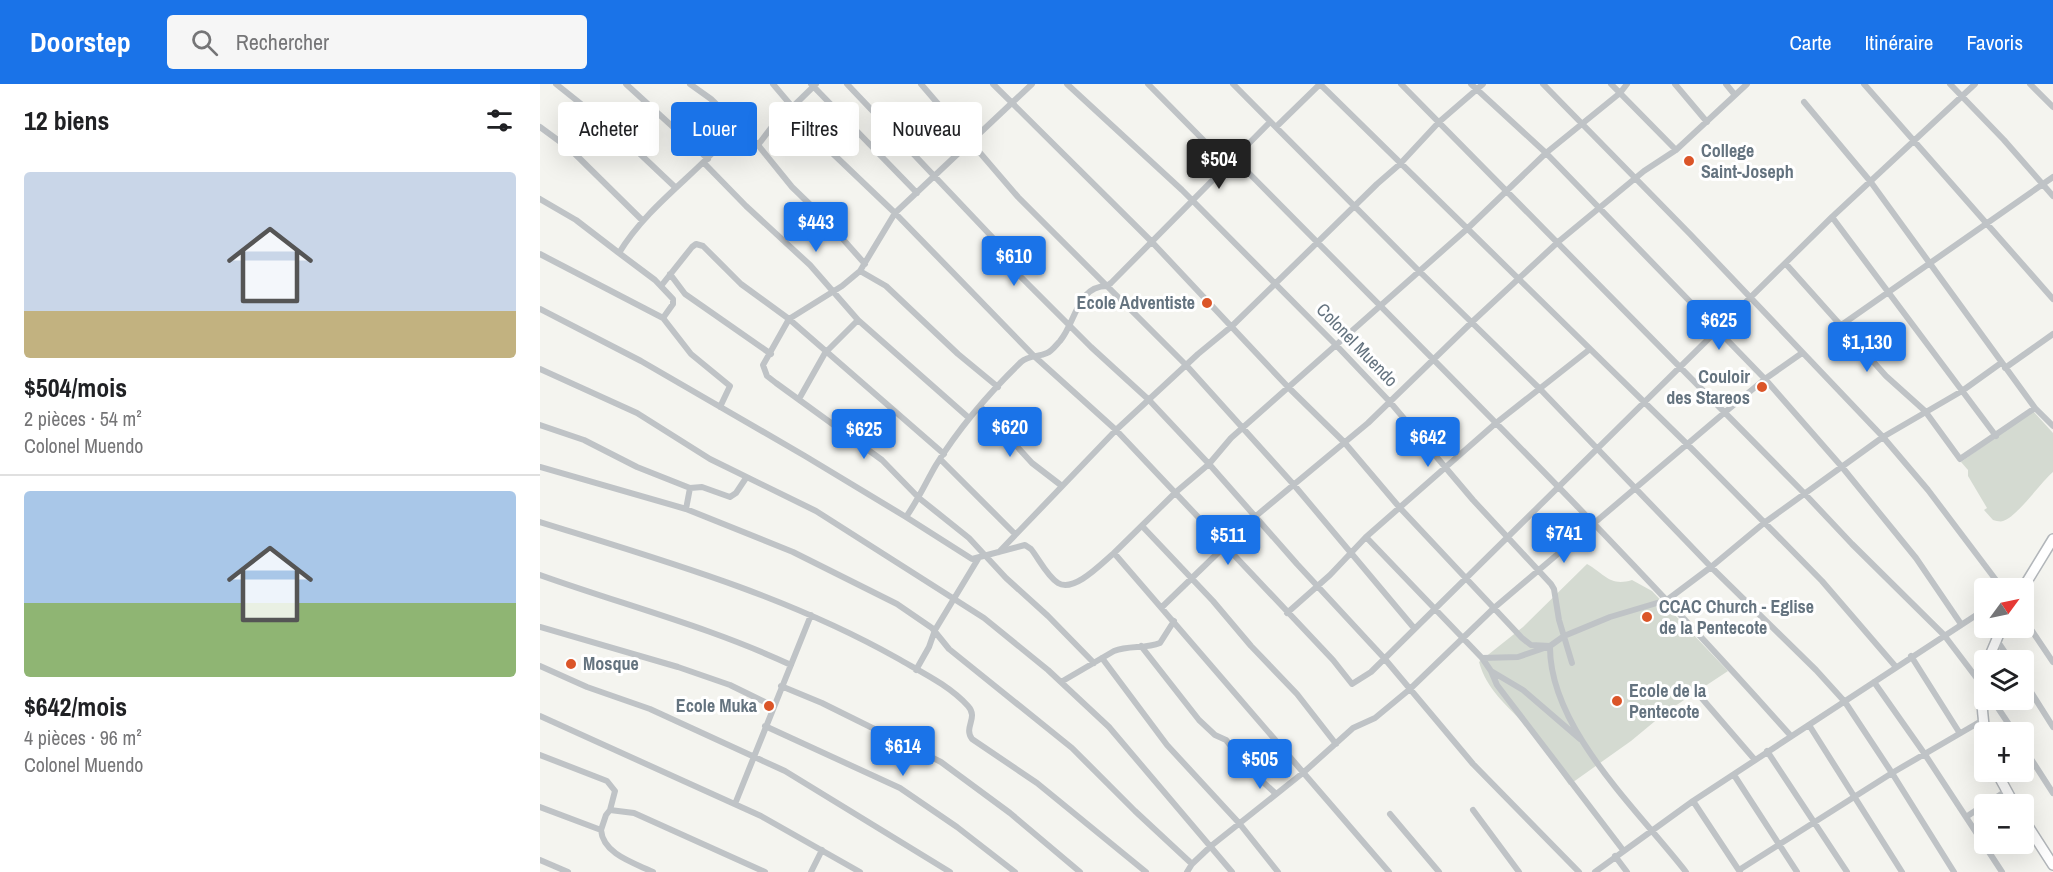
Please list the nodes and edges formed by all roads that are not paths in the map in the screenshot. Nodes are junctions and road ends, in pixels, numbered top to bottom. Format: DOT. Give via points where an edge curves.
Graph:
graph roads {
  1 [pos="556,84"];
  2 [pos="626,84"];
  3 [pos="690,84"];
  4 [pos="773,84"];
  5 [pos="847,84"];
  6 [pos="921,84"];
  7 [pos="993,84"];
  8 [pos="1032,84"];
  9 [pos="1067,84"];
  10 [pos="1148,84"];
  11 [pos="1233,84"];
  12 [pos="1320,84"];
  13 [pos="1401,84"];
  14 [pos="1471,84"];
  15 [pos="1483,84"];
  16 [pos="1543,84"];
  17 [pos="1611,84"];
  18 [pos="1627,84"];
  19 [pos="1675,84"];
  20 [pos="1726,84"];
  21 [pos="1746,84"];
  22 [pos="1864,84"];
  23 [pos="1950,84"];
  24 [pos="1975,84"];
  25 [pos="2030,84"];
  26 [pos="813,85"];
  27 [pos="1477,90"];
  28 [pos="1620,93"];
  29 [pos="1735,95"];
  30 [pos="1962,96"];
  31 [pos="714,102"];
  32 [pos="789,102"];
  33 [pos="796,102"];
  34 [pos="937,102"];
  35 [pos="1804,102"];
  36 [pos="1011,104"];
  37 [pos="2053,107"];
  38 [pos="1439,122"];
  39 [pos="1707,122"];
  40 [pos="1583,123"];
  41 [pos="1273,124"];
  42 [pos="540,127"];
  43 [pos="769,131"];
  44 [pos="982,132"];
  45 [pos="1913,141"];
  46 [pos="758,145"];
  47 [pos="1676,150"];
  48 [pos="1546,153"];
  49 [pos="982,155"];
  50 [pos="710,156"];
  51 [pos="835,156"];
  52 [pos="956,156"];
  53 [pos="1234,158"];
  54 [pos="706,161"];
  55 [pos="1400,164"];
  56 [pos="1227,165"];
  57 [pos="935,176"];
  58 [pos="2053,177"];
  59 [pos="1636,179"];
  60 [pos="1869,181"];
  61 [pos="2042,183"];
  62 [pos="676,188"];
  63 [pos="1506,189"];
  64 [pos="917,193"];
  65 [pos="2053,196"];
  66 [pos="540,199"];
  67 [pos="1192,200"];
  68 [pos="1356,206"];
  69 [pos="1598,208"];
  70 [pos="895,213"];
  71 [pos="1832,217"];
  72 [pos="643,221"];
  73 [pos="1986,222"];
  74 [pos="1467,229"];
  75 [pos="1151,241"];
  76 [pos="1558,242"];
  77 [pos="1318,244"];
  78 [pos="619,253"];
  79 [pos="540,254"];
  80 [pos="1929,263"];
  81 [pos="865,264"];
  82 [pos="1786,264"];
  83 [pos="1418,270"];
  84 [pos="860,271"];
  85 [pos="670,274"];
  86 [pos="1518,279"];
  87 [pos="1276,284"];
  88 [pos="661,286"];
  89 [pos="1107,286"];
  90 [pos="834,291"];
  91 [pos="1888,291"];
  92 [pos="1749,298"];
  93 [pos="2053,299"];
  94 [pos="1380,307"];
  95 [pos="540,309"];
  96 [pos="663,318"];
  97 [pos="789,320"];
  98 [pos="858,320"];
  99 [pos="1472,322"];
  100 [pos="1070,323"];
  101 [pos="1232,326"];
  102 [pos="1840,326"];
  103 [pos="1717,331"];
  104 [pos="2053,334"];
  105 [pos="1336,345"];
  106 [pos="1590,349"];
  107 [pos="1802,352"];
  108 [pos="825,353"];
  109 [pos="771,354"];
  110 [pos="1034,356"];
  111 [pos="1434,359"];
  112 [pos="1186,365"];
  113 [pos="2003,366"];
  114 [pos="1680,367"];
  115 [pos="540,369"];
  116 [pos="1765,379"];
  117 [pos="998,387"];
  118 [pos="1289,388"];
  119 [pos="1540,389"];
  120 [pos="1962,391"];
  121 [pos="799,399"];
  122 [pos="1149,400"];
  123 [pos="1390,402"];
  124 [pos="1644,402"];
  125 [pos="720,407"];
  126 [pos="981,407"];
  127 [pos="2035,408"];
  128 [pos="1925,411"];
  129 [pos="1724,413"];
  130 [pos="969,418"];
  131 [pos="1497,423"];
  132 [pos="540,425"];
  133 [pos="2053,426"];
  134 [pos="1242,428"];
  135 [pos="1116,430"];
  136 [pos="1996,436"];
  137 [pos="1883,437"];
  138 [pos="1344,442"];
  139 [pos="1688,445"];
  140 [pos="1597,448"];
  141 [pos="942,457"];
  142 [pos="1209,464"];
  143 [pos="540,467"];
  144 [pos="1842,467"];
  145 [pos="1446,468"];
  146 [pos="746,478"];
  147 [pos="1294,485"];
  148 [pos="1062,486"];
  149 [pos="1558,488"];
  150 [pos="1636,488"];
  151 [pos="690,489"];
  152 [pos="1176,492"];
  153 [pos="1804,493"];
  154 [pos="919,498"];
  155 [pos="1400,508"];
  156 [pos="686,509"];
  157 [pos="1256,516"];
  158 [pos="906,517"];
  159 [pos="540,522"];
  160 [pos="1764,523"];
  161 [pos="1594,524"];
  162 [pos="1142,526"];
  163 [pos="1016,534"];
  164 [pos="1507,536"];
  165 [pos="1366,537"];
  166 [pos="2053,539"];
  167 [pos="1225,545"];
  168 [pos="998,553"];
  169 [pos="1114,553"];
  170 [pos="1350,553"];
  171 [pos="986,557"];
  172 [pos="978,559"];
  173 [pos="1711,567"];
  174 [pos="1538,570"];
  175 [pos="540,575"];
  176 [pos="1464,578"];
  177 [pos="1995,578"];
  178 [pos="2030,578"];
  179 [pos="1191,579"];
  180 [pos="1318,586"];
  181 [pos="953,598"];
  182 [pos="1667,600"];
  183 [pos="1162,607"];
  184 [pos="1494,608"];
  185 [pos="1434,609"];
  186 [pos="1287,613"];
  187 [pos="811,615"];
  188 [pos="1974,616"];
  189 [pos="1174,621"];
  190 [pos="1961,624"];
  191 [pos="540,627"];
  192 [pos="1414,628"];
  193 [pos="935,630"];
  194 [pos="2034,633"];
  195 [pos="1944,635"];
  196 [pos="1564,636"];
  197 [pos="1463,639"];
  198 [pos="1996,639"];
  199 [pos="1550,645"];
  200 [pos="1142,646"];
  201 [pos="1992,650"];
  202 [pos="2003,650"];
  203 [pos="1911,656"];
  204 [pos="1102,658"];
  205 [pos="1384,658"];
  206 [pos="1482,658"];
  207 [pos="2053,661"];
  208 [pos="1094,663"];
  209 [pos="1572,663"];
  210 [pos="791,665"];
  211 [pos="540,666"];
  212 [pos="1896,666"];
  213 [pos="916,670"];
  214 [pos="1491,671"];
  215 [pos="1974,674"];
  216 [pos="1061,682"];
  217 [pos="1874,682"];
  218 [pos="781,686"];
  219 [pos="1410,689"];
  220 [pos="1699,695"];
  221 [pos="2034,697"];
  222 [pos="1845,702"];
  223 [pos="773,706"];
  224 [pos="1983,710"];
  225 [pos="540,716"];
  226 [pos="1983,720"];
  227 [pos="1809,725"];
  228 [pos="765,726"];
  229 [pos="2053,727"];
  230 [pos="1959,732"];
  231 [pos="1791,736"];
  232 [pos="1585,743"];
  233 [pos="1336,744"];
  234 [pos="1767,752"];
  235 [pos="1924,753"];
  236 [pos="540,755"];
  237 [pos="754,756"];
  238 [pos="1755,760"];
  239 [pos="2034,763"];
  240 [pos="1304,772"];
  241 [pos="1892,773"];
  242 [pos="1734,775"];
  243 [pos="2002,782"];
  244 [pos="2006,791"];
  245 [pos="1275,793"];
  246 [pos="2053,793"];
  247 [pos="2001,794"];
  248 [pos="2008,794"];
  249 [pos="1854,797"];
  250 [pos="1693,801"];
  251 [pos="735,804"];
  252 [pos="540,807"];
  253 [pos="610,810"];
  254 [pos="1473,810"];
  255 [pos="1974,812"];
  256 [pos="1390,814"];
  257 [pos="1966,817"];
  258 [pos="1814,822"];
  259 [pos="1239,823"];
  260 [pos="601,830"];
  261 [pos="1652,830"];
  262 [pos="2034,836"];
  263 [pos="1779,844"];
  264 [pos="1211,846"];
  265 [pos="822,850"];
  266 [pos="1623,850"];
  267 [pos="1615,856"];
  268 [pos="540,860"];
  269 [pos="1192,864"];
  270 [pos="2053,866"];
  271 [pos="1740,871"];
  272 [pos="568,872"];
  273 [pos="653,872"];
  274 [pos="765,872"];
  275 [pos="810,872"];
  276 [pos="860,872"];
  277 [pos="950,872"];
  278 [pos="1015,872"];
  279 [pos="1080,872"];
  280 [pos="1146,872"];
  281 [pos="1188,872"];
  282 [pos="1232,872"];
  283 [pos="1278,872"];
  284 [pos="1389,872"];
  285 [pos="1439,872"];
  286 [pos="1519,872"];
  287 [pos="1579,872"];
  288 [pos="1595,872"];
  289 [pos="1627,872"];
  290 [pos="1686,872"];
  291 [pos="1797,872"];
  292 [pos="1847,872"];
  293 [pos="1902,872"];
  294 [pos="1954,872"];
  295 [pos="2002,872"];
  1 -- 62 [label="street" via="620,135"];
  2 -- 54 [label="street"];
  3 -- 31 [label="street"];
  4 -- 32 [label="street"];
  5 -- 57 [label="street"];
  6 -- 34 [label="street"];
  7 -- 36 [label="street"];
  8 -- 36 [label="street"];
  9 -- 67 [label="street, Colonel Muendo"];
  10 -- 56 [label="street"];
  11 -- 41 [label="street"];
  12 -- 41 [label="street"];
  12 -- 55 [label="street"];
  13 -- 38 [label="street"];
  14 -- 27 [label="street"];
  15 -- 27 [label="street"];
  16 -- 40 [label="street"];
  17 -- 28 [label="street"];
  18 -- 28 [label="street"];
  19 -- 39 [label="street"];
  20 -- 29 [label="street"];
  21 -- 29 [label="street"];
  22 -- 45 [label="street"];
  23 -- 30 [label="street"];
  24 -- 30 [label="street"];
  25 -- 37 [label="street"];
  26 -- 33 [label="street"];
  26 -- 64 [label="street"];
  27 -- 38 [label="street"];
  27 -- 48 [label="street"];
  28 -- 40 [label="street"];
  28 -- 47 [label="street"];
  29 -- 39 [label="street"];
  30 -- 45 [label="street"];
  30 -- 61 [label="street"];
  35 -- 60 [label="street"];
  36 -- 44 [label="street"];
  36 -- 75 [label="street"];
  38 -- 55 [label="street"];
  38 -- 63 [label="street"];
  39 -- 47 [label="street"];
  40 -- 48 [label="street"];
  40 -- 59 [label="street"];
  41 -- 53 [label="street"];
  41 -- 68 [label="street"];
  42 -- 72 [label="street" via="570,149"];
  43 -- 46 [label="street"];
  45 -- 60 [label="street"];
  45 -- 73 [label="street"];
  46 -- 81 [label="street"];
  47 -- 59 [label="street"];
  48 -- 63 [label="street"];
  48 -- 69 [label="street"];
  49 -- 89 [label="street" via="1018,197"];
  50 -- 54 [label="street"];
  51 -- 70 [label="street"];
  52 -- 57 [label="street"];
  53 -- 56 [label="street"];
  53 -- 77 [label="street"];
  54 -- 62 [label="street"];
  54 -- 90 [label="street" via="746,206"];
  55 -- 68 [label="street"];
  55 -- 74 [label="street"];
  56 -- 67 [label="street"];
  57 -- 64 [label="street"];
  57 -- 100 [label="street" via="993,238 1016,272"];
  58 -- 61 [label="street"];
  59 -- 69 [label="street"];
  59 -- 92 [label="street"];
  60 -- 71 [label="street"];
  60 -- 80 [label="street"];
  61 -- 65 [label="street"];
  61 -- 73 [label="street"];
  62 -- 72 [label="street"];
  63 -- 74 [label="street"];
  63 -- 76 [label="street"];
  64 -- 70 [label="street"];
  66 -- 78 [label="street"];
  67 -- 75 [label="street"];
  67 -- 87 [label="street, Colonel Muendo"];
  68 -- 77 [label="street"];
  68 -- 83 [label="street"];
  69 -- 76 [label="street"];
  69 -- 103 [label="street"];
  70 -- 81 [label="street"];
  70 -- 110 [label="street"];
  71 -- 82 [label="street"];
  71 -- 91 [label="street"];
  72 -- 78 [label="street"];
  73 -- 80 [label="street"];
  73 -- 93 [label="street"];
  74 -- 83 [label="street"];
  74 -- 86 [label="street"];
  75 -- 89 [label="street"];
  75 -- 101 [label="street"];
  76 -- 86 [label="street"];
  76 -- 114 [label="street"];
  77 -- 87 [label="street"];
  77 -- 94 [label="street"];
  78 -- 88 [label="street"];
  79 -- 96 [label="street"];
  80 -- 91 [label="street"];
  80 -- 113 [label="street"];
  81 -- 84 [label="street"];
  82 -- 92 [label="street"];
  82 -- 102 [label="street"];
  83 -- 94 [label="street"];
  83 -- 99 [label="street"];
  84 -- 90 [label="street"];
  84 -- 117 [label="street" via="886,285"];
  85 -- 88 [label="street"];
  85 -- 97 [label="street" via="692,247 703,246 741,284"];
  85 -- 109 [label="street" via="686,294"];
  86 -- 99 [label="street"];
  86 -- 106 [label="street"];
  87 -- 101 [label="street"];
  87 -- 105 [label="street, Colonel Muendo"];
  88 -- 96 [label="street" via="673,302"];
  89 -- 100 [label="street" via="1088,291"];
  89 -- 112 [label="street"];
  90 -- 97 [label="street"];
  90 -- 98 [label="street"];
  91 -- 102 [label="street"];
  91 -- 120 [label="street"];
  92 -- 103 [label="street"];
  92 -- 107 [label="street"];
  94 -- 105 [label="street"];
  94 -- 111 [label="street"];
  95 -- 125 [label="street"];
  96 -- 125 [label="street" via="691,354 730,386"];
  97 -- 108 [label="street"];
  97 -- 109 [label="street"];
  98 -- 108 [label="street"];
  98 -- 130 [label="street"];
  99 -- 111 [label="street"];
  99 -- 119 [label="street"];
  100 -- 110 [label="street" via="1068,331 1050,351"];
  100 -- 122 [label="street"];
  101 -- 112 [label="street"];
  101 -- 118 [label="street"];
  102 -- 128 [label="street"];
  103 -- 114 [label="street"];
  103 -- 116 [label="street"];
  104 -- 113 [label="street"];
  105 -- 118 [label="street"];
  105 -- 123 [label="street, Colonel Muendo"];
  106 -- 119 [label="street"];
  106 -- 124 [label="street"];
  107 -- 116 [label="street"];
  107 -- 137 [label="street"];
  108 -- 121 [label="street"];
  108 -- 141 [label="street" via="881,398"];
  109 -- 121 [label="street" via="763,366 767,376"];
  110 -- 117 [label="street" via="1022,362"];
  110 -- 135 [label="street"];
  111 -- 123 [label="street"];
  111 -- 131 [label="street"];
  112 -- 122 [label="street"];
  112 -- 134 [label="street"];
  113 -- 120 [label="street"];
  113 -- 127 [label="street"];
  114 -- 124 [label="street"];
  114 -- 129 [label="street"];
  115 -- 146 [label="street" via="637,413"];
  116 -- 129 [label="street"];
  116 -- 144 [label="street"];
  117 -- 126 [label="street"];
  118 -- 134 [label="street"];
  118 -- 138 [label="street"];
  119 -- 131 [label="street"];
  119 -- 140 [label="street"];
  120 -- 128 [label="street"];
  120 -- 136 [label="street"];
  121 -- 154 [label="street" via="882,460"];
  122 -- 135 [label="street"];
  122 -- 142 [label="street"];
  123 -- 138 [label="street"];
  123 -- 145 [label="street, Colonel Muendo"];
  124 -- 139 [label="street"];
  124 -- 140 [label="street"];
  125 -- 158 [label="street"];
  126 -- 130 [label="street"];
  126 -- 148 [label="street" via="1032,463"];
  127 -- 133 [label="street"];
  127 -- 136 [label="street"];
  128 -- 136 [label="street" via="1960,459"];
  128 -- 137 [label="street"];
  129 -- 139 [label="street"];
  129 -- 153 [label="street"];
  130 -- 141 [label="street"];
  131 -- 145 [label="street"];
  131 -- 149 [label="street"];
  132 -- 151 [label="street" via="584,440"];
  134 -- 142 [label="street"];
  134 -- 147 [label="street"];
  135 -- 148 [label="street"];
  135 -- 152 [label="street"];
  137 -- 144 [label="street"];
  137 -- 177 [label="street" via="1928,489"];
  138 -- 147 [label="street"];
  138 -- 155 [label="street"];
  139 -- 150 [label="street"];
  139 -- 160 [label="street"];
  140 -- 149 [label="street"];
  140 -- 150 [label="street"];
  141 -- 154 [label="street"];
  141 -- 163 [label="street"];
  142 -- 152 [label="street"];
  142 -- 157 [label="street"];
  143 -- 156 [label="street"];
  144 -- 153 [label="street"];
  144 -- 190 [label="street" via="1916,558"];
  145 -- 155 [label="street"];
  145 -- 164 [label="street, Colonel Muendo"];
  146 -- 151 [label="street" via="730,498 702,487"];
  146 -- 181 [label="street" via="816,512"];
  147 -- 157 [label="street"];
  147 -- 170 [label="street"];
  148 -- 163 [label="street"];
  149 -- 161 [label="street"];
  149 -- 164 [label="street"];
  150 -- 161 [label="street"];
  150 -- 173 [label="street"];
  151 -- 156 [label="street"];
  152 -- 162 [label="street"];
  152 -- 167 [label="street"];
  153 -- 160 [label="street"];
  153 -- 195 [label="street"];
  154 -- 158 [label="street"];
  154 -- 171 [label="street" via="969,538"];
  155 -- 165 [label="street"];
  155 -- 176 [label="street"];
  156 -- 193 [label="street" via="803,557 897,604"];
  157 -- 167 [label="street"];
  157 -- 180 [label="street"];
  158 -- 172 [label="street" via="963,555"];
  159 -- 187 [label="street" via="706,574"];
  160 -- 173 [label="street"];
  160 -- 212 [label="street" via="1822,581"];
  161 -- 174 [label="street"];
  161 -- 182 [label="street"];
  162 -- 169 [label="street"];
  162 -- 179 [label="street"];
  163 -- 168 [label="street"];
  164 -- 174 [label="street, Colonel Muendo"];
  164 -- 176 [label="street"];
  165 -- 170 [label="street"];
  165 -- 185 [label="street"];
  166 -- 178 [label="street"];
  167 -- 179 [label="street"];
  167 -- 186 [label="street"];
  168 -- 169 [label="street" via="1025,545 1056,582 1067,585 1076,584"];
  168 -- 171 [label="street"];
  169 -- 183 [label="street"];
  170 -- 180 [label="street"];
  170 -- 192 [label="street"];
  171 -- 172 [label="street"];
  171 -- 208 [label="street"];
  172 -- 181 [label="street"];
  173 -- 182 [label="street"];
  173 -- 222 [label="street"];
  174 -- 184 [label="street"];
  174 -- 196 [label="street, Colonel Muendo" via="1554,589"];
  175 -- 210 [label="street" via="753,647"];
  176 -- 184 [label="street"];
  176 -- 185 [label="street"];
  179 -- 183 [label="street"];
  179 -- 233 [label="street" via="1298,694"];
  180 -- 186 [label="street"];
  180 -- 205 [label="street"];
  181 -- 193 [label="street"];
  181 -- 216 [label="street" via="984,618"];
  182 -- 196 [label="street"];
  182 -- 231 [label="street"];
  183 -- 189 [label="street"];
  184 -- 197 [label="street"];
  184 -- 199 [label="street" via="1531,645"];
  185 -- 192 [label="street"];
  185 -- 197 [label="street"];
  186 -- 205 [label="street" via="1350,683 1356,684"];
  187 -- 210 [label="street"];
  187 -- 213 [label="street"];
  188 -- 190 [label="street"];
  189 -- 200 [label="street" via="1160,643"];
  189 -- 240 [label="street"];
  190 -- 195 [label="street"];
  191 -- 223 [label="street" via="678,667 730,685"];
  192 -- 205 [label="street"];
  193 -- 213 [label="street"];
  193 -- 269 [label="street" via="949,649 1072,748"];
  194 -- 207 [label="street"];
  195 -- 203 [label="street"];
  195 -- 215 [label="street"];
  196 -- 199 [label="street"];
  196 -- 209 [label="street, Colonel Muendo"];
  197 -- 206 [label="street"];
  197 -- 219 [label="street"];
  198 -- 201 [label="street"];
  198 -- 202 [label="street"];
  199 -- 206 [label="street" via="1518,657"];
  199 -- 232 [label="street" via="1553,680"];
  200 -- 204 [label="street" via="1122,647"];
  200 -- 245 [label="street" via="1199,720 1226,740"];
  203 -- 212 [label="street"];
  203 -- 230 [label="street"];
  204 -- 208 [label="street"];
  204 -- 259 [label="street" via="1167,745"];
  205 -- 219 [label="street"];
  206 -- 214 [label="street"];
  208 -- 216 [label="street"];
  210 -- 218 [label="street"];
  211 -- 237 [label="street" via="650,709"];
  212 -- 217 [label="street"];
  213 -- 280 [label="street" via="968,705 973,712 968,729 972,739 1037,783"];
  214 -- 232 [label="street" via="1523,690"];
  214 -- 266 [label="street" via="1497,685"];
  216 -- 264 [label="street" via="1109,727"];
  217 -- 222 [label="street"];
  217 -- 235 [label="street"];
  218 -- 223 [label="street"];
  218 -- 279 [label="street" via="941,762"];
  219 -- 233 [label="street"];
  219 -- 287 [label="street" via="1473,764"];
  220 -- 238 [label="street"];
  221 -- 229 [label="street"];
  222 -- 227 [label="street"];
  222 -- 241 [label="street"];
  223 -- 228 [label="street"];
  224 -- 226 [label="street"];
  225 -- 251 [label="street"];
  226 -- 230 [label="street"];
  227 -- 231 [label="street"];
  227 -- 249 [label="street"];
  228 -- 237 [label="street"];
  228 -- 278 [label="street" via="900,788"];
  230 -- 235 [label="street"];
  231 -- 234 [label="street"];
  232 -- 261 [label="street"];
  233 -- 240 [label="street"];
  234 -- 238 [label="street"];
  234 -- 258 [label="street"];
  235 -- 241 [label="street"];
  235 -- 257 [label="street"];
  236 -- 253 [label="street" via="607,781 615,791"];
  237 -- 251 [label="street"];
  237 -- 277 [label="street"];
  238 -- 242 [label="street"];
  239 -- 246 [label="street"];
  240 -- 245 [label="street"];
  240 -- 284 [label="street"];
  241 -- 249 [label="street"];
  241 -- 294 [label="street"];
  242 -- 250 [label="street"];
  242 -- 263 [label="street"];
  243 -- 244 [label="street"];
  244 -- 247 [label="street"];
  244 -- 248 [label="street"];
  245 -- 259 [label="street"];
  249 -- 258 [label="street"];
  249 -- 293 [label="street"];
  250 -- 261 [label="street"];
  250 -- 271 [label="street"];
  251 -- 265 [label="street"];
  252 -- 260 [label="street"];
  253 -- 260 [label="street"];
  253 -- 274 [label="street" via="634,813"];
  254 -- 286 [label="street"];
  255 -- 257 [label="street"];
  256 -- 285 [label="street"];
  257 -- 295 [label="street"];
  258 -- 263 [label="street"];
  258 -- 292 [label="street"];
  259 -- 264 [label="street"];
  259 -- 283 [label="street"];
  260 -- 273 [label="street" via="606,844 615,853"];
  261 -- 266 [label="street"];
  261 -- 290 [label="street"];
  262 -- 270 [label="street"];
  263 -- 271 [label="street"];
  263 -- 291 [label="street"];
  264 -- 269 [label="street"];
  264 -- 282 [label="street"];
  265 -- 275 [label="street"];
  265 -- 276 [label="street"];
  266 -- 267 [label="street"];
  267 -- 288 [label="street"];
  267 -- 289 [label="street"];
  268 -- 272 [label="street"];
  269 -- 281 [label="street"];
}
